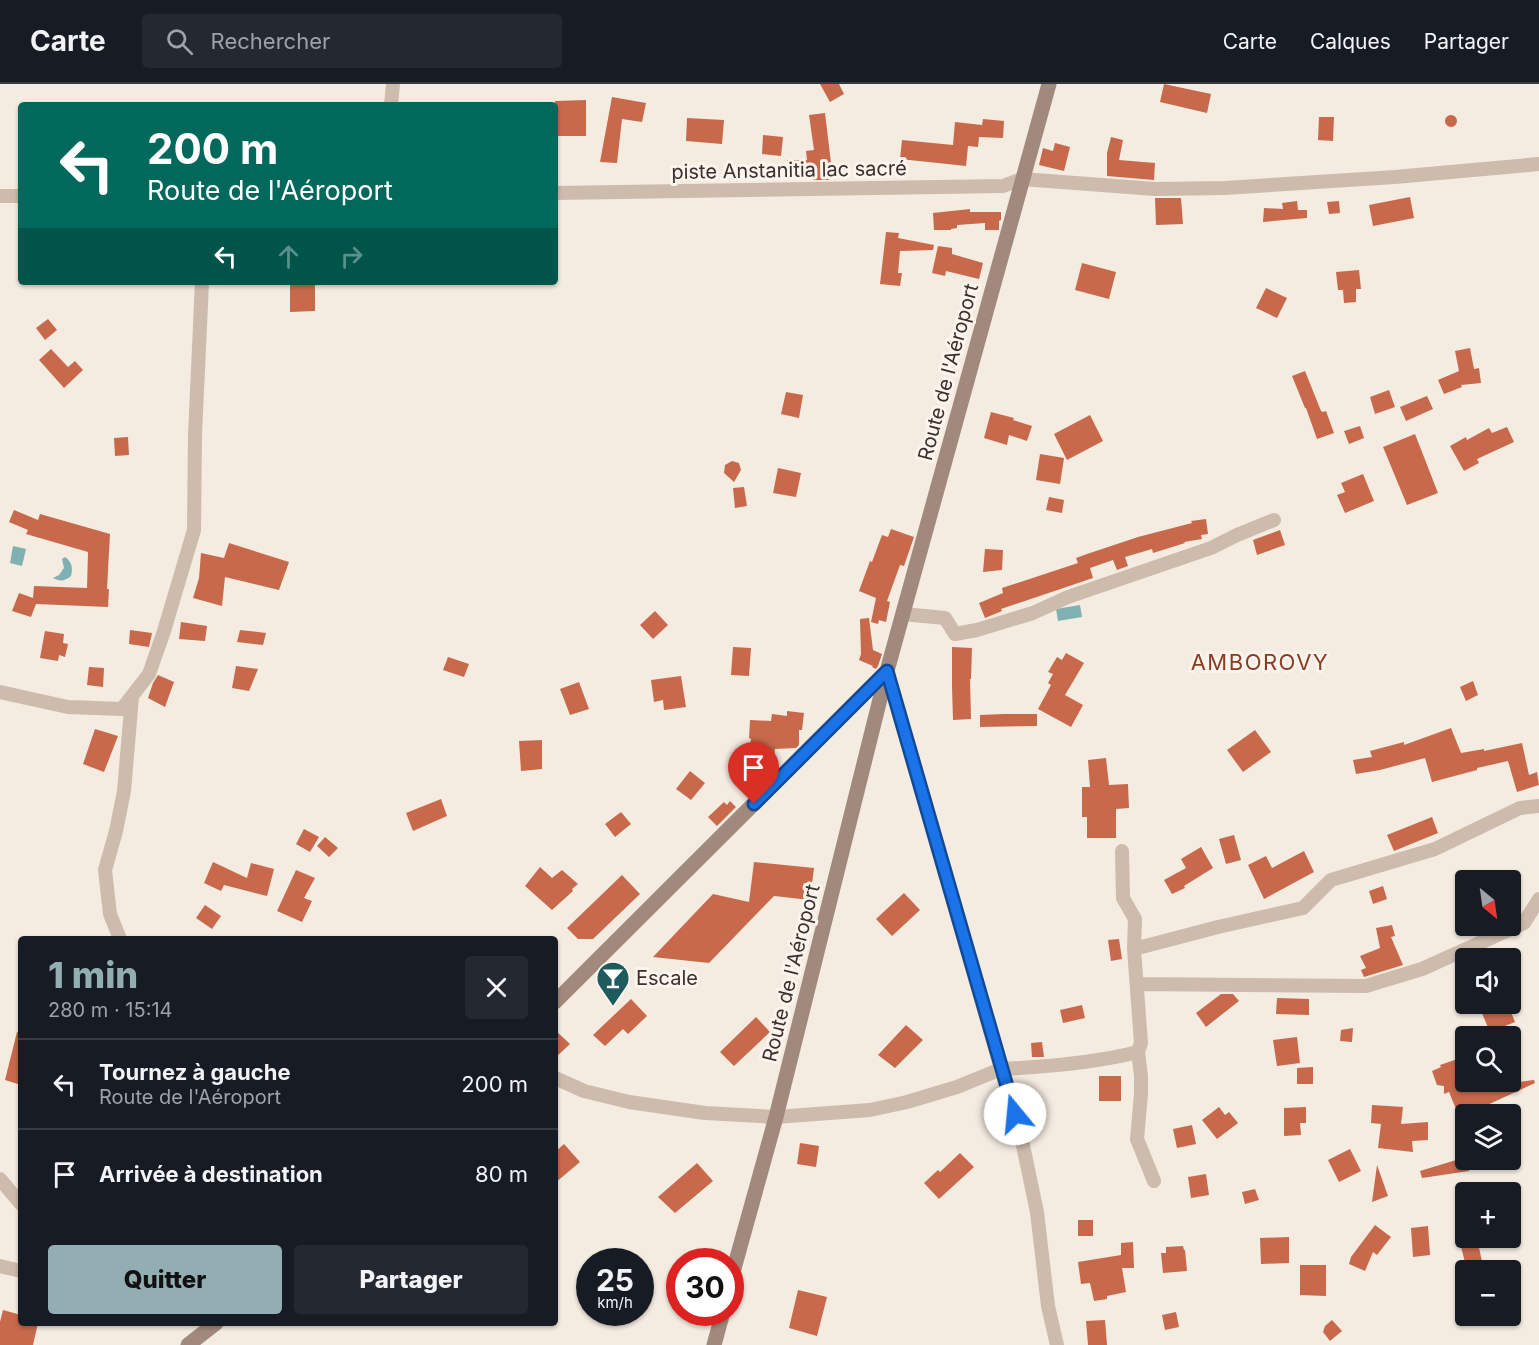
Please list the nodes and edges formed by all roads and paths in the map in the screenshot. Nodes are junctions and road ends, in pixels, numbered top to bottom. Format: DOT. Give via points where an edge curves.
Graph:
graph roads {
  1 [pos="393,84"];
  2 [pos="1049,84"];
  3 [pos="391,102"];
  4 [pos="1539,164"];
  5 [pos="1022,179"];
  6 [pos="558,193"];
  7 [pos="0,196"];
  8 [pos="18,196"];
  9 [pos="202,285"];
  10 [pos="1274,520"];
  11 [pos="903,614"];
  12 [pos="887,671"];
  13 [pos="0,692"];
  14 [pos="132,697"];
  15 [pos="1539,806"];
  16 [pos="1122,851"];
  17 [pos="1539,899"];
  18 [pos="119,936"];
  19 [pos="1134,949"];
  20 [pos="1137,984"];
  21 [pos="558,999"];
  22 [pos="1138,1052"];
  23 [pos="1001,1069"];
  24 [pos="558,1079"];
  25 [pos="776,1117"];
  26 [pos="0,1179"];
  27 [pos="1154,1181"];
  28 [pos="18,1200"];
  29 [pos="740,1248"];
  30 [pos="0,1266"];
  31 [pos="18,1270"];
  32 [pos="212,1326"];
  33 [pos="719,1326"];
  34 [pos="188,1345"];
  35 [pos="714,1345"];
  36 [pos="1057,1345"];
  1 -- 3 [label="street"];
  2 -- 5 [label="main road, Route de l'Aéroport"];
  4 -- 5 [label="street, piste Anstanitia lac sacré" via="1225,188 1155,189"];
  5 -- 6 [label="street, piste Anstanitia lac sacré" via="1003,186"];
  5 -- 11 [label="main road, Route de l'Aéroport"];
  7 -- 8 [label="street"];
  9 -- 14 [label="street" via="194,530 148,674"];
  10 -- 11 [label="street" via="1211,548 977,630 955,634 945,618"];
  11 -- 12 [label="main road, Route de l'Aéroport"];
  12 -- 21 [label="main road, Route de l'Aéroport"];
  12 -- 23 [label="street"];
  12 -- 25 [label="main road, Route de l'Aéroport"];
  13 -- 14 [label="street" via="68,707 122,709"];
  14 -- 18 [label="street" via="124,790 105,870 110,914"];
  15 -- 19 [label="street" via="1520,808 1435,849 1331,880 1303,908"];
  16 -- 19 [label="street" via="1123,898 1135,919"];
  17 -- 20 [label="street" via="1524,923 1422,969 1366,986"];
  19 -- 20 [label="street"];
  20 -- 22 [label="street" via="1141,1043"];
  22 -- 23 [label="street"];
  22 -- 27 [label="street" via="1141,1094 1137,1139"];
  23 -- 25 [label="street" via="957,1087 870,1110"];
  23 -- 36 [label="street" via="1021,1136 1037,1212 1048,1306"];
  24 -- 25 [label="street" via="584,1092 629,1102 705,1113"];
  25 -- 29 [label="main road, Route de l'Aéroport"];
  26 -- 28 [label="street"];
  30 -- 31 [label="street"];
  32 -- 34 [label="main road"];
  33 -- 35 [label="main road"];
}
